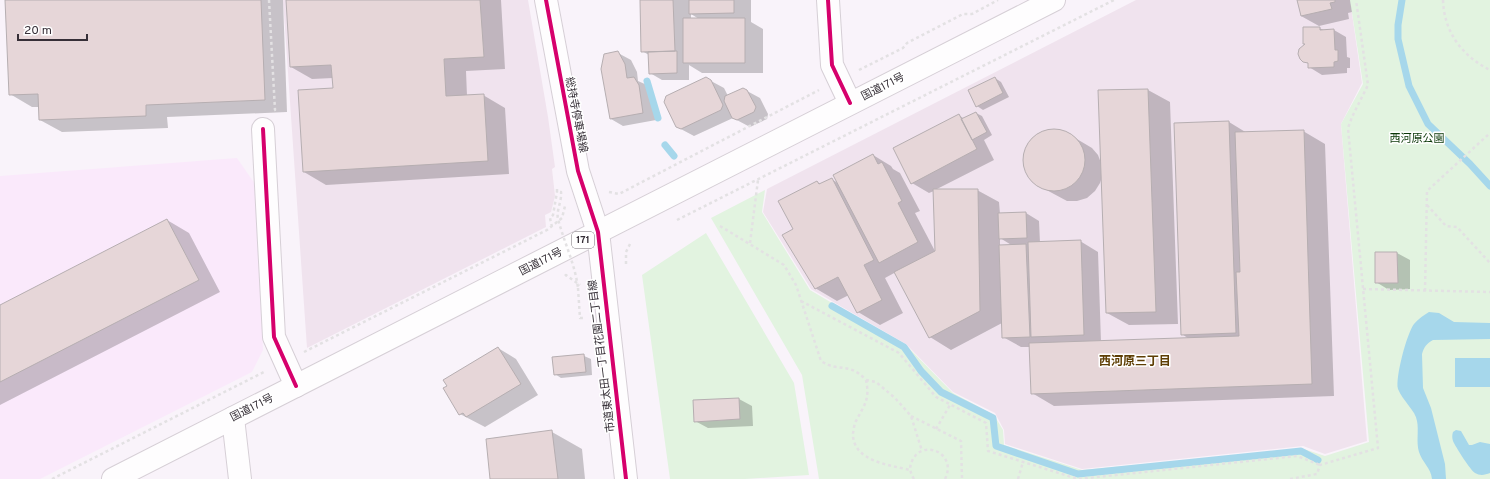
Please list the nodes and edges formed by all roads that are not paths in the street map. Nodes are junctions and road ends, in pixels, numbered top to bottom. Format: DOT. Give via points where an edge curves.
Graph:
graph roads {
  1 [pos="546,0"];
  2 [pos="828,0"];
  3 [pos="1054,0"];
  4 [pos="850,103"];
  5 [pos="263,129"];
  6 [pos="598,232"];
  7 [pos="296,386"];
  8 [pos="233,418"];
  9 [pos="113,479"];
  10 [pos="240,479"];
  11 [pos="626,479"];
  1 -- 6 [label="main road, 総持寺停車場線" via="578,171"];
  2 -- 4 [label="main road" via="832,65"];
  3 -- 4 [label="main road, 国道171号 / 171"];
  4 -- 6 [label="main road, 国道171号 / 171"];
  5 -- 7 [label="main road" via="274,337"];
  6 -- 7 [label="main road, 国道171号 / 171"];
  6 -- 11 [label="main road, 市道東太田一丁目花園二丁目線"];
  7 -- 8 [label="main road, 国道171号 / 171"];
  8 -- 9 [label="main road, 国道171号 / 171"];
  8 -- 10 [label="main road"];
}
